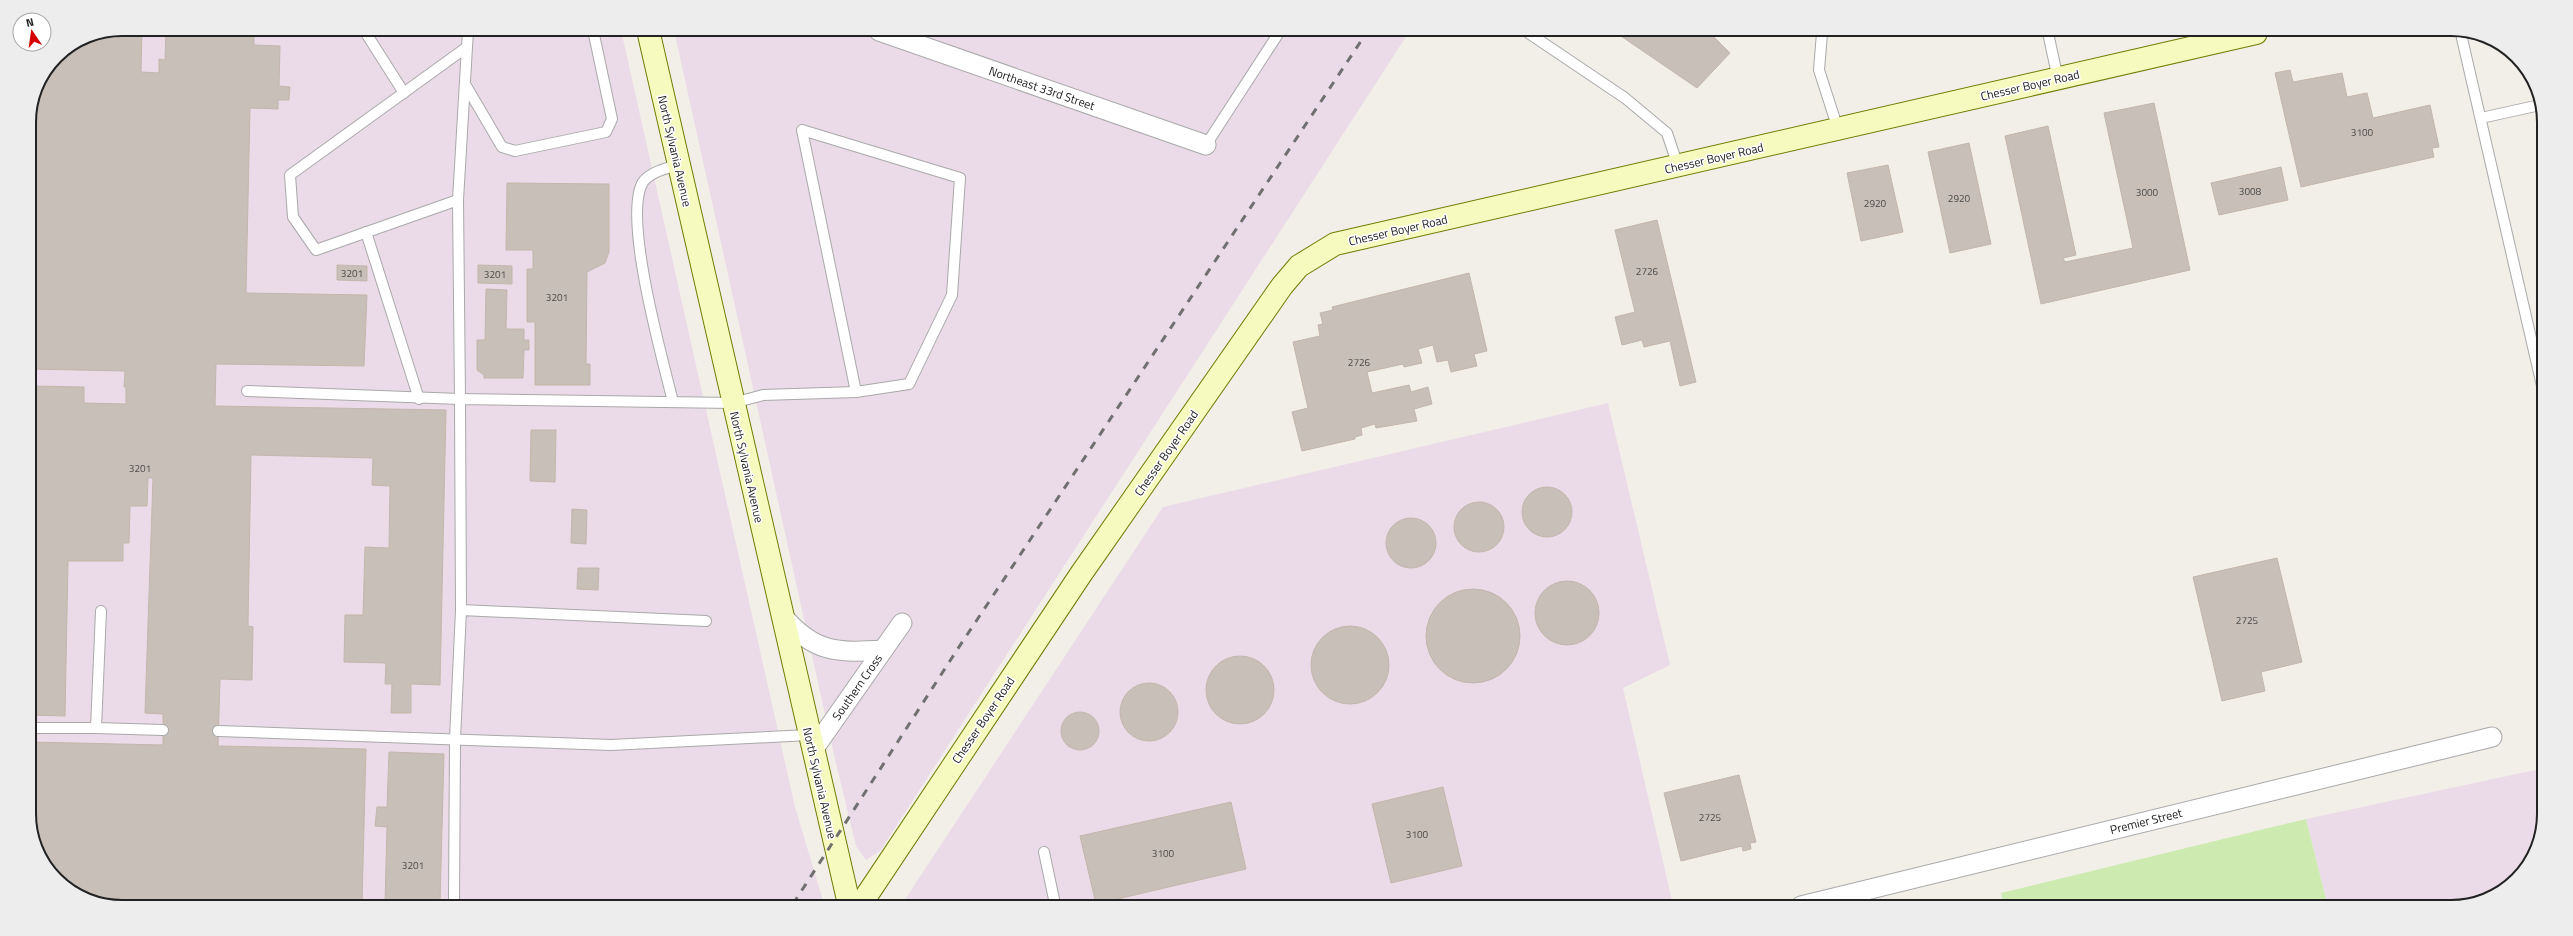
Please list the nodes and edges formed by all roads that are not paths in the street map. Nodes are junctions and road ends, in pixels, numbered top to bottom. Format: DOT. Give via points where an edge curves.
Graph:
graph roads {
  1 [pos="368,36"];
  2 [pos="468,36"];
  3 [pos="594,36"];
  4 [pos="649,36"];
  5 [pos="893,36"];
  6 [pos="1277,36"];
  7 [pos="1533,36"];
  8 [pos="1822,36"];
  9 [pos="2049,36"];
  10 [pos="2243,36"];
  11 [pos="2462,37"];
  12 [pos="467,47"];
  13 [pos="2058,79"];
  14 [pos="465,84"];
  15 [pos="404,93"];
  16 [pos="2535,106"];
  17 [pos="2481,118"];
  18 [pos="1838,129"];
  19 [pos="1206,145"];
  20 [pos="678,165"];
  21 [pos="1678,166"];
  22 [pos="458,200"];
  23 [pos="366,232"];
  24 [pos="2537,364"];
  25 [pos="246,391"];
  26 [pos="856,392"];
  27 [pos="419,399"];
  28 [pos="460,399"];
  29 [pos="673,402"];
  30 [pos="733,403"];
  31 [pos="101,610"];
  32 [pos="461,610"];
  33 [pos="781,615"];
  34 [pos="706,621"];
  35 [pos="902,623"];
  36 [pos="883,650"];
  37 [pos="36,728"];
  38 [pos="96,728"];
  39 [pos="163,730"];
  40 [pos="218,731"];
  41 [pos="2492,737"];
  42 [pos="455,739"];
  43 [pos="811,742"];
  44 [pos="1044,852"];
  45 [pos="454,900"];
  46 [pos="848,900"];
  47 [pos="864,900"];
  48 [pos="1054,900"];
  49 [pos="1826,900"];
  1 -- 15 [label="lane"];
  2 -- 12 [label="lane"];
  3 -- 14 [label="lane" via="612,119 606,132 516,151 502,147"];
  4 -- 20 [label="street, North Sylvania Avenue"];
  5 -- 19 [label="street, Northeast 33rd Street"];
  6 -- 19 [label="lane"];
  7 -- 21 [label="lane" via="1625,98 1667,133"];
  8 -- 18 [label="lane" via="1819,70"];
  9 -- 13 [label="lane"];
  10 -- 13 [label="street, Chesser Boyer Road"];
  11 -- 17 [label="lane"];
  12 -- 14 [label="lane"];
  12 -- 15 [label="lane"];
  13 -- 18 [label="street, Chesser Boyer Road"];
  14 -- 22 [label="lane"];
  15 -- 23 [label="lane" via="290,175 293,217 316,250"];
  16 -- 17 [label="lane"];
  17 -- 24 [label="lane"];
  18 -- 21 [label="street, Chesser Boyer Road"];
  20 -- 29 [label="lane" via="658,171 643,182 638,200 639,256"];
  20 -- 30 [label="street, North Sylvania Avenue"];
  21 -- 47 [label="street, Chesser Boyer Road" via="1335,244 1299,266 1282,286 1085,568"];
  22 -- 23 [label="lane"];
  22 -- 28 [label="lane"];
  23 -- 27 [label="lane"];
  25 -- 27 [label="lane"];
  26 -- 26 [label="lane" via="851,369 802,130 960,178 952,295 909,384"];
  26 -- 30 [label="lane" via="763,395"];
  27 -- 28 [label="lane"];
  28 -- 29 [label="lane"];
  28 -- 32 [label="lane"];
  29 -- 30 [label="lane"];
  30 -- 33 [label="street, North Sylvania Avenue"];
  31 -- 38 [label="lane"];
  32 -- 34 [label="lane"];
  32 -- 42 [label="lane"];
  33 -- 36 [label="street" via="795,631 818,647 845,652"];
  33 -- 43 [label="street, North Sylvania Avenue"];
  35 -- 36 [label="street, Southern Cross"];
  36 -- 43 [label="street, Southern Cross"];
  37 -- 38 [label="lane"];
  38 -- 39 [label="lane"];
  40 -- 42 [label="lane"];
  41 -- 49 [label="street, Premier Street"];
  42 -- 43 [label="lane" via="611,745"];
  42 -- 45 [label="lane"];
  43 -- 46 [label="street, North Sylvania Avenue"];
  44 -- 48 [label="lane"];
}
